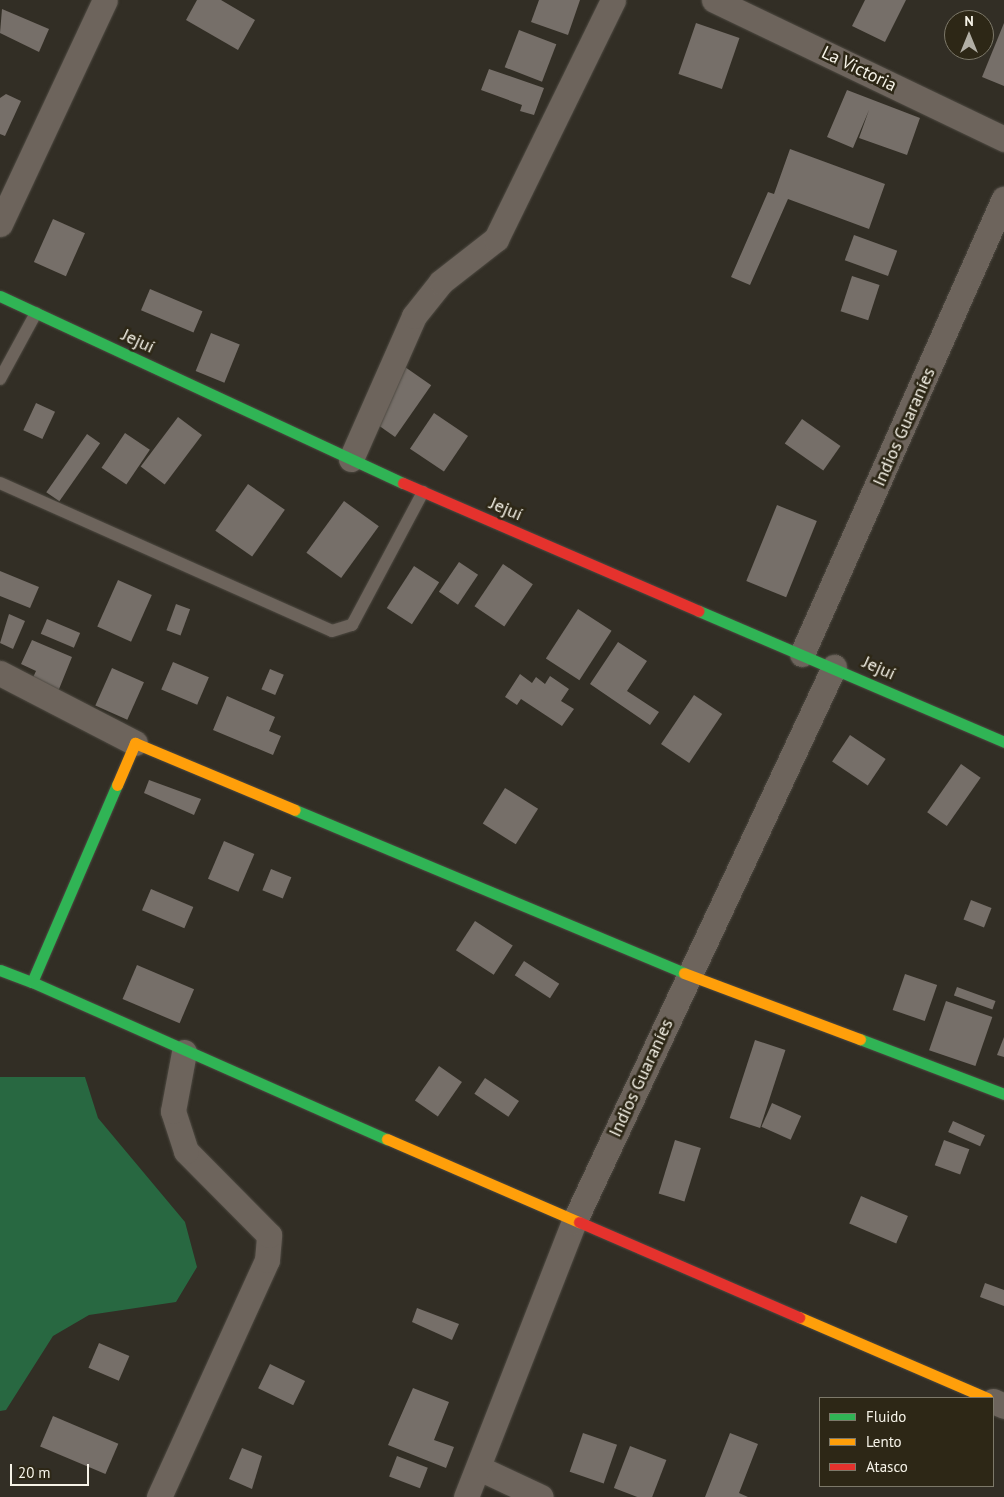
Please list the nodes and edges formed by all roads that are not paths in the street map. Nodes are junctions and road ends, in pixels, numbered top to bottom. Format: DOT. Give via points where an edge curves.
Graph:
graph roads {
  1 [pos="105,0"];
  2 [pos="613,0"];
  3 [pos="714,0"];
  4 [pos="1004,139"];
  5 [pos="1004,199"];
  6 [pos="0,224"];
  7 [pos="0,296"];
  8 [pos="36,313"];
  9 [pos="0,379"];
  10 [pos="351,459"];
  11 [pos="0,483"];
  12 [pos="423,492"];
  13 [pos="802,654"];
  14 [pos="834,667"];
  15 [pos="0,673"];
  16 [pos="1004,742"];
  17 [pos="135,743"];
  18 [pos="0,970"];
  19 [pos="690,975"];
  20 [pos="32,982"];
  21 [pos="184,1052"];
  22 [pos="1004,1094"];
  23 [pos="574,1222"];
  24 [pos="985,1397"];
  25 [pos="479,1468"];
  26 [pos="159,1497"];
  27 [pos="466,1497"];
  28 [pos="541,1497"];
  1 -- 6 [label="street"];
  2 -- 10 [label="street" via="496,239 441,282 414,316"];
  3 -- 4 [label="street, La Victoria"];
  5 -- 13 [label="street, Indios Guaraníes"];
  7 -- 8 [label="street, Jejuí"];
  8 -- 9 [label="lane"];
  8 -- 10 [label="street, Jejuí"];
  10 -- 12 [label="street, Jejuí"];
  11 -- 12 [label="lane" via="332,631 352,625"];
  12 -- 13 [label="street, Jejuí"];
  13 -- 14 [label="street, Jejuí"];
  14 -- 16 [label="street, Jejuí"];
  14 -- 19 [label="street, Indios Guaraníes"];
  15 -- 17 [label="street"];
  17 -- 19 [label="street"];
  17 -- 20 [label="street"];
  18 -- 20 [label="street"];
  19 -- 22 [label="street"];
  19 -- 23 [label="street, Indios Guaraníes"];
  20 -- 21 [label="street"];
  21 -- 23 [label="street"];
  21 -- 26 [label="street" via="172,1111 186,1151 269,1235 267,1260"];
  23 -- 24 [label="street"];
  23 -- 25 [label="street, Indios Guaraníes"];
  25 -- 27 [label="street, Indios Guaraníes"];
  25 -- 28 [label="street"];
}
